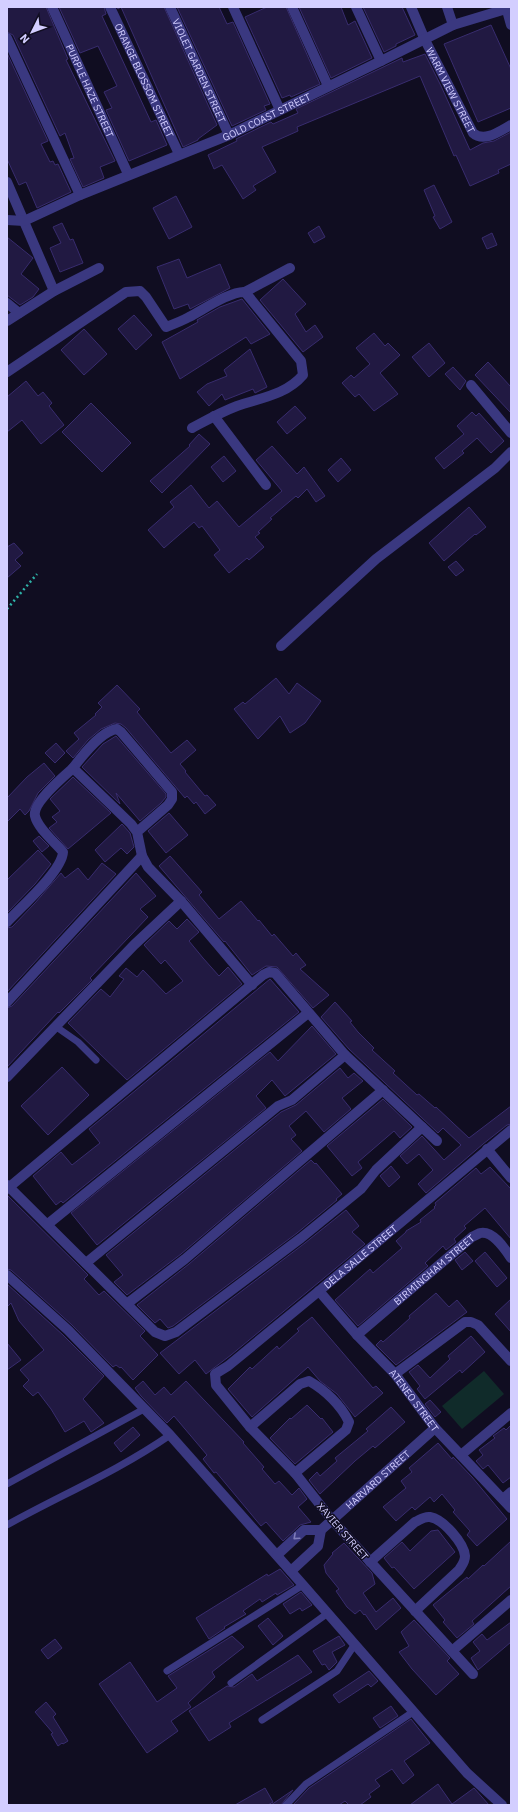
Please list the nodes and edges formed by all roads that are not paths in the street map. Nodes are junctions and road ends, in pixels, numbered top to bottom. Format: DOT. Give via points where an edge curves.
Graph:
graph roads {
  1 [pos="52,7"];
  2 [pos="110,7"];
  3 [pos="170,7"];
  4 [pos="233,7"];
  5 [pos="292,7"];
  6 [pos="356,7"];
  7 [pos="411,7"];
  8 [pos="447,7"];
  9 [pos="506,8"];
  10 [pos="453,24"];
  11 [pos="511,25"];
  12 [pos="7,38"];
  13 [pos="426,40"];
  14 [pos="381,61"];
  15 [pos="328,86"];
  16 [pos="280,110"];
  17 [pos="511,125"];
  18 [pos="228,135"];
  19 [pos="179,154"];
  20 [pos="128,174"];
  21 [pos="7,182"];
  22 [pos="80,195"];
  23 [pos="7,220"];
  24 [pos="24,221"];
  25 [pos="99,268"];
  26 [pos="290,268"];
  27 [pos="54,291"];
  28 [pos="245,292"];
  29 [pos="7,303"];
  30 [pos="19,313"];
  31 [pos="7,321"];
  32 [pos="7,372"];
  33 [pos="471,385"];
  34 [pos="214,416"];
  35 [pos="192,428"];
  36 [pos="511,433"];
  37 [pos="511,452"];
  38 [pos="266,485"];
  39 [pos="281,646"];
  40 [pos="73,768"];
  41 [pos="137,832"];
  42 [pos="142,856"];
  43 [pos="181,901"];
  44 [pos="7,922"];
  45 [pos="252,985"];
  46 [pos="7,1002"];
  47 [pos="308,1013"];
  48 [pos="55,1026"];
  49 [pos="345,1055"];
  50 [pos="96,1060"];
  51 [pos="7,1077"];
  52 [pos="383,1090"];
  53 [pos="422,1127"];
  54 [pos="511,1130"];
  55 [pos="437,1141"];
  56 [pos="487,1149"];
  57 [pos="511,1178"];
  58 [pos="8,1187"];
  59 [pos="48,1224"];
  60 [pos="511,1258"];
  61 [pos="86,1263"];
  62 [pos="7,1275"];
  63 [pos="319,1291"];
  64 [pos="128,1303"];
  65 [pos="356,1335"];
  66 [pos="511,1361"];
  67 [pos="395,1374"];
  68 [pos="216,1384"];
  69 [pos="144,1409"];
  70 [pos="511,1413"];
  71 [pos="250,1427"];
  72 [pos="435,1428"];
  73 [pos="170,1435"];
  74 [pos="461,1455"];
  75 [pos="295,1473"];
  76 [pos="7,1484"];
  77 [pos="511,1492"];
  78 [pos="503,1499"];
  79 [pos="511,1508"];
  80 [pos="332,1520"];
  81 [pos="7,1525"];
  82 [pos="321,1530"];
  83 [pos="277,1555"];
  84 [pos="370,1562"];
  85 [pos="291,1570"];
  86 [pos="303,1585"];
  87 [pos="511,1600"];
  88 [pos="415,1610"];
  89 [pos="328,1614"];
  90 [pos="356,1644"];
  91 [pos="452,1651"];
  92 [pos="167,1671"];
  93 [pos="473,1674"];
  94 [pos="231,1683"];
  95 [pos="413,1712"];
  96 [pos="262,1720"];
  97 [pos="286,1805"];
  98 [pos="502,1805"];
  1 -- 20 [label="street, PURPLE HAZE STREET"];
  2 -- 19 [label="street, ORANGE BLOSSOM STREET"];
  3 -- 18 [label="street, VIOLET GARDEN STREET"];
  4 -- 16 [label="street"];
  5 -- 15 [label="street"];
  6 -- 14 [label="street"];
  7 -- 13 [label="street, WARM VIEW STREET"];
  8 -- 10 [label="street"];
  9 -- 10 [label="street, GOLD COAST STREET"];
  9 -- 11 [label="street"];
  10 -- 13 [label="street, GOLD COAST STREET"];
  12 -- 22 [label="street"];
  13 -- 14 [label="street, GOLD COAST STREET"];
  13 -- 17 [label="street, WARM VIEW STREET" via="473,133 483,138"];
  14 -- 15 [label="street, GOLD COAST STREET"];
  15 -- 16 [label="street, GOLD COAST STREET"];
  16 -- 18 [label="street, GOLD COAST STREET"];
  18 -- 19 [label="street, GOLD COAST STREET"];
  19 -- 20 [label="street, GOLD COAST STREET"];
  20 -- 22 [label="street, GOLD COAST STREET"];
  21 -- 24 [label="street"];
  22 -- 24 [label="street, GOLD COAST STREET"];
  23 -- 24 [label="street"];
  24 -- 27 [label="street"];
  25 -- 27 [label="street"];
  26 -- 28 [label="street"];
  27 -- 30 [label="street"];
  28 -- 32 [label="street" via="228,297 166,327 146,297 140,292 126,292"];
  28 -- 34 [label="street" via="301,361 303,375 284,391 236,406"];
  29 -- 30 [label="street"];
  30 -- 31 [label="street"];
  33 -- 36 [label="street"];
  34 -- 35 [label="street"];
  34 -- 38 [label="street"];
  37 -- 39 [label="street" via="495,468 376,559"];
  40 -- 41 [label="street"];
  40 -- 41 [label="street" via="109,730 116,729 121,732 172,792 172,799 168,805"];
  40 -- 44 [label="street" via="50,790 34,814 43,829 64,852 63,859 52,875"];
  41 -- 42 [label="street"];
  42 -- 43 [label="street" via="148,867"];
  42 -- 46 [label="street"];
  43 -- 45 [label="street"];
  43 -- 48 [label="street"];
  45 -- 47 [label="street" via="263,975 275,973"];
  45 -- 58 [label="street"];
  47 -- 49 [label="street"];
  47 -- 59 [label="street"];
  48 -- 50 [label="lane" via="78,1042"];
  48 -- 51 [label="street"];
  49 -- 52 [label="street"];
  49 -- 61 [label="street" via="292,1100 278,1106"];
  52 -- 53 [label="street"];
  52 -- 64 [label="street" via="185,1259"];
  53 -- 55 [label="street"];
  53 -- 64 [label="street" via="376,1170 361,1189 301,1238 176,1332 165,1336 155,1332"];
  54 -- 56 [label="street, DELA SALLE STREET"];
  56 -- 57 [label="street"];
  56 -- 63 [label="street, DELA SALLE STREET"];
  58 -- 59 [label="street"];
  59 -- 61 [label="street"];
  60 -- 65 [label="street, BIRMINGHAM STREET" via="496,1239 481,1233"];
  61 -- 64 [label="street"];
  62 -- 69 [label="street" via="68,1330"];
  63 -- 65 [label="street, ATENEO STREET"];
  63 -- 68 [label="street, DELA SALLE STREET" via="215,1374"];
  65 -- 67 [label="street, ATENEO STREET"];
  66 -- 67 [label="street" via="478,1325 465,1322"];
  67 -- 72 [label="street, ATENEO STREET"];
  68 -- 71 [label="street, XAVIER STREET"];
  69 -- 73 [label="street"];
  69 -- 76 [label="lane"];
  70 -- 74 [label="street"];
  71 -- 75 [label="street, XAVIER STREET"];
  71 -- 75 [label="street" via="300,1384 309,1381 318,1386 344,1411 349,1422 346,1430"];
  72 -- 74 [label="street, ATENEO STREET"];
  72 -- 80 [label="street, HARVARD STREET"];
  73 -- 81 [label="lane" via="86,1485 38,1507"];
  73 -- 83 [label="street"];
  74 -- 78 [label="street, ATENEO STREET"];
  75 -- 80 [label="street, XAVIER STREET"];
  77 -- 78 [label="street"];
  78 -- 79 [label="street, ATENEO STREET"];
  80 -- 82 [label="street, HARVARD STREET"];
  80 -- 84 [label="street, XAVIER STREET"];
  82 -- 83 [label="street, one-way" via="304,1530"];
  82 -- 85 [label="street" via="318,1546"];
  83 -- 85 [label="street"];
  84 -- 88 [label="street, XAVIER STREET"];
  84 -- 88 [label="street" via="415,1522 424,1518 437,1520 455,1536 463,1547 464,1563 460,1570"];
  85 -- 86 [label="street"];
  86 -- 89 [label="street"];
  86 -- 92 [label="lane"];
  87 -- 91 [label="street"];
  88 -- 91 [label="street, XAVIER STREET"];
  89 -- 90 [label="street"];
  89 -- 94 [label="lane"];
  90 -- 95 [label="street"];
  90 -- 96 [label="lane" via="337,1671"];
  91 -- 93 [label="street, XAVIER STREET"];
  95 -- 97 [label="lane" via="306,1784"];
  95 -- 98 [label="street" via="467,1773"];
}
